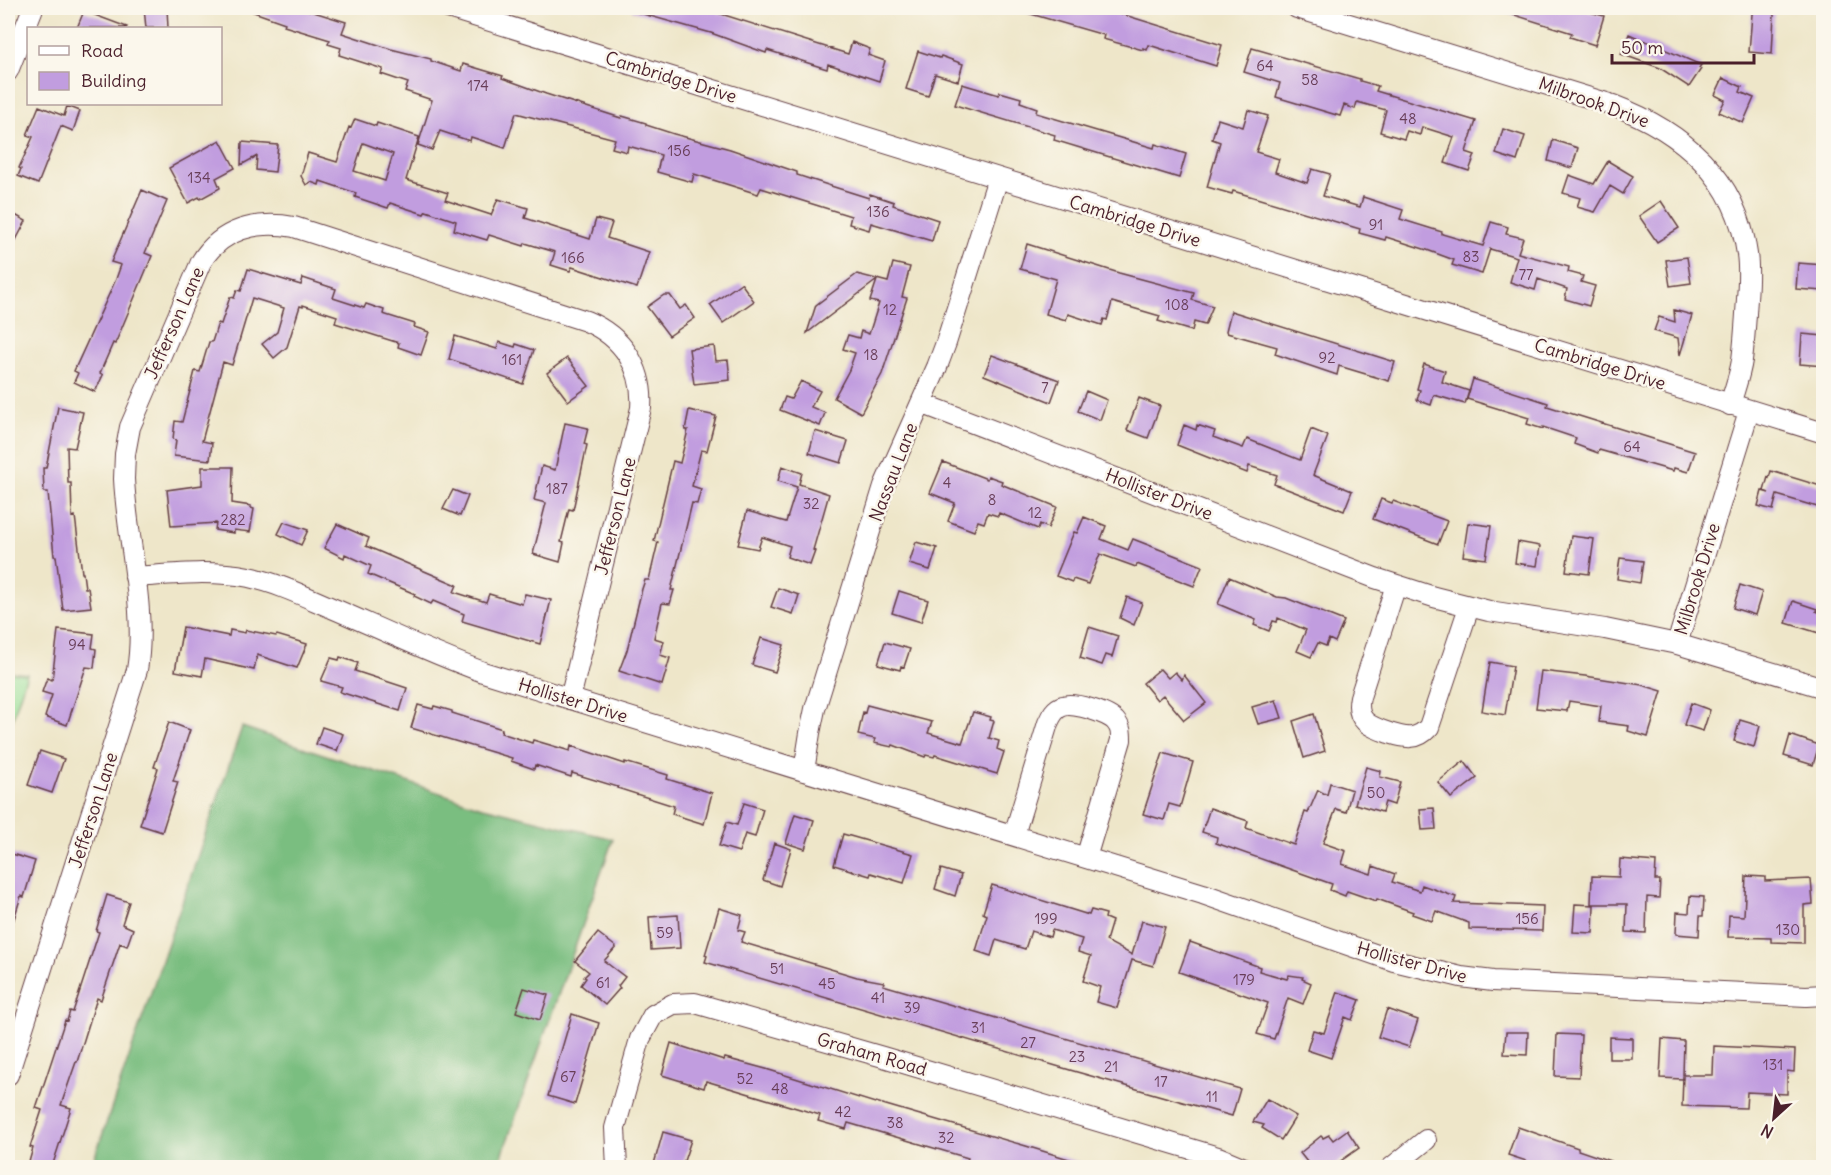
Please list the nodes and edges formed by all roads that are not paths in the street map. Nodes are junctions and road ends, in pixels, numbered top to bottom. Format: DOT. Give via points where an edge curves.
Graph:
graph roads {
  1 [pos="33,8"];
  2 [pos="448,8"];
  3 [pos="1297,8"];
  4 [pos="8,71"];
  5 [pos="998,178"];
  6 [pos="921,403"];
  7 [pos="1739,408"];
  8 [pos="1824,433"];
  9 [pos="135,577"];
  10 [pos="1396,585"];
  11 [pos="1469,607"];
  12 [pos="1677,645"];
  13 [pos="1824,688"];
  14 [pos="570,699"];
  15 [pos="804,771"];
  16 [pos="1014,835"];
  17 [pos="1086,858"];
  18 [pos="1824,995"];
  19 [pos="8,1075"];
  20 [pos="1426,1140"];
  21 [pos="617,1167"];
  22 [pos="1244,1167"];
  23 [pos="1391,1167"];
  1 -- 4 [label="street"];
  2 -- 5 [label="street, Cambridge Drive"];
  3 -- 7 [label="street, Milbrook Drive" via="1613,105 1662,128 1695,153 1729,197 1748,256"];
  5 -- 6 [label="street, Nassau Lane" via="946,343"];
  5 -- 7 [label="street, Cambridge Drive"];
  6 -- 10 [label="street, Hollister Drive"];
  6 -- 15 [label="street, Nassau Lane" via="879,501 815,709"];
  7 -- 8 [label="street, Cambridge Drive"];
  7 -- 12 [label="street, Milbrook Drive"];
  9 -- 14 [label="street, Hollister Drive" via="213,573 267,582 467,667"];
  9 -- 14 [label="street, Jefferson Lane" via="125,488 126,441 201,262 218,242 242,228 268,224 294,227 586,321 614,337 628,354 640,387 641,408"];
  9 -- 19 [label="street, Jefferson Lane" via="141,635 134,683"];
  10 -- 11 [label="street, Hollister Drive"];
  10 -- 11 [label="street" via="1359,708 1367,724 1400,736 1416,737 1429,727"];
  11 -- 12 [label="street, Hollister Drive"];
  12 -- 13 [label="street, Hollister Drive"];
  14 -- 15 [label="street, Hollister Drive"];
  15 -- 16 [label="street, Hollister Drive"];
  16 -- 17 [label="street, Hollister Drive"];
  16 -- 17 [label="street" via="1052,714 1072,705 1105,714 1117,723 1121,740"];
  17 -- 18 [label="street, Hollister Drive" via="1394,961 1453,975 1493,981"];
  20 -- 23 [label="street"];
  21 -- 22 [label="street, Graham Road" via="615,1128 640,1039 653,1015 673,1004 695,1003"];
}
